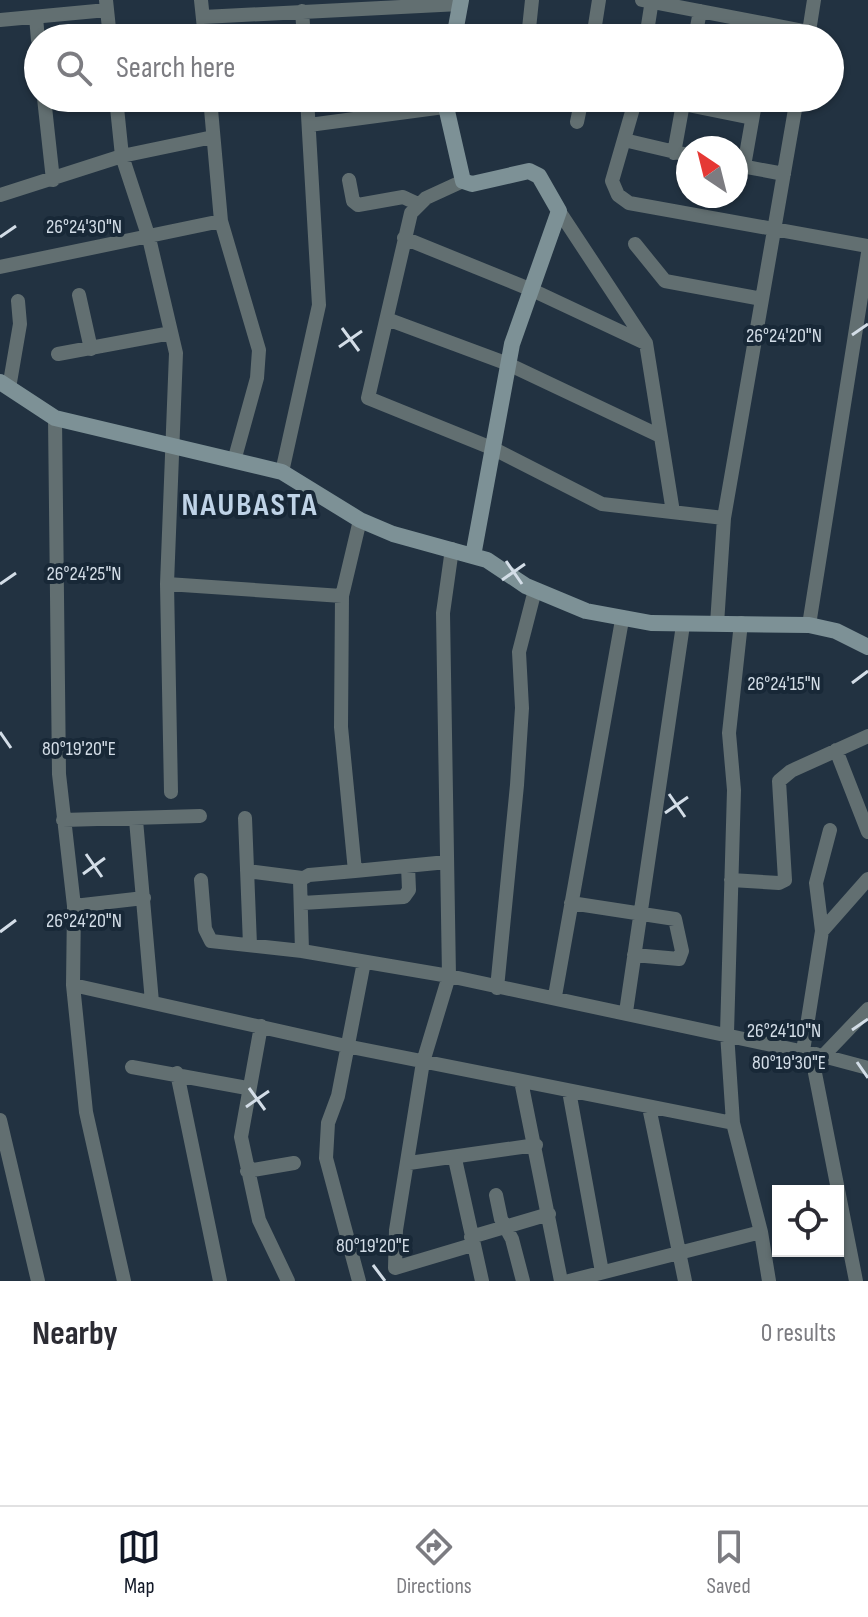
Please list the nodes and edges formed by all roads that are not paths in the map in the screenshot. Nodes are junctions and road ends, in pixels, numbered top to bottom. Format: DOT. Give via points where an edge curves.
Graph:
graph roads {
  1 [pos="201,0"];
  2 [pos="532,0"];
  3 [pos="599,0"];
  4 [pos="814,0"];
  5 [pos="649,1"];
  6 [pos="460,2"];
  7 [pos="106,5"];
  8 [pos="302,11"];
  9 [pos="700,11"];
  10 [pos="36,17"];
  11 [pos="203,17"];
  12 [pos="0,20"];
  13 [pos="37,24"];
  14 [pos="204,24"];
  15 [pos="303,24"];
  16 [pos="456,24"];
  17 [pos="529,24"];
  18 [pos="595,24"];
  19 [pos="647,24"];
  20 [pos="698,24"];
  21 [pos="744,24"];
  22 [pos="810,24"];
  23 [pos="46,112"];
  24 [pos="117,112"];
  25 [pos="211,112"];
  26 [pos="308,112"];
  27 [pos="389,112"];
  28 [pos="446,112"];
  29 [pos="579,112"];
  30 [pos="632,112"];
  31 [pos="683,112"];
  32 [pos="728,112"];
  33 [pos="753,112"];
  34 [pos="795,112"];
  35 [pos="752,118"];
  36 [pos="577,122"];
  37 [pos="309,125"];
  38 [pos="682,136"];
  39 [pos="747,136"];
  40 [pos="213,137"];
  41 [pos="624,140"];
  42 [pos="676,153"];
  43 [pos="122,156"];
  44 [pos="748,167"];
  45 [pos="784,174"];
  46 [pos="53,180"];
  47 [pos="349,180"];
  48 [pos="463,181"];
  49 [pos="0,195"];
  50 [pos="418,204"];
  51 [pos="559,211"];
  52 [pos="221,221"];
  53 [pos="774,229"];
  54 [pos="149,238"];
  55 [pos="404,238"];
  56 [pos="635,244"];
  57 [pos="868,246"];
  58 [pos="868,253"];
  59 [pos="0,267"];
  60 [pos="532,290"];
  61 [pos="79,295"];
  62 [pos="762,299"];
  63 [pos="18,301"];
  64 [pos="387,319"];
  65 [pos="171,333"];
  66 [pos="646,343"];
  67 [pos="91,349"];
  68 [pos="58,354"];
  69 [pos="508,364"];
  70 [pos="4,385"];
  71 [pos="55,418"];
  72 [pos="658,435"];
  73 [pos="173,445"];
  74 [pos="494,449"];
  75 [pos="234,461"];
  76 [pos="282,472"];
  77 [pos="673,512"];
  78 [pos="724,518"];
  79 [pos="360,520"];
  80 [pos="452,549"];
  81 [pos="473,556"];
  82 [pos="167,584"];
  83 [pos="535,590"];
  84 [pos="342,596"];
  85 [pos="622,620"];
  86 [pos="741,623"];
  87 [pos="717,624"];
  88 [pos="683,625"];
  89 [pos="809,625"];
  90 [pos="868,647"];
  91 [pos="868,736"];
  92 [pos="836,750"];
  93 [pos="171,792"];
  94 [pos="200,816"];
  95 [pos="245,818"];
  96 [pos="63,820"];
  97 [pos="136,820"];
  98 [pos="830,830"];
  99 [pos="868,832"];
  100 [pos="447,862"];
  101 [pos="408,866"];
  102 [pos="247,871"];
  103 [pos="355,871"];
  104 [pos="302,878"];
  105 [pos="868,879"];
  106 [pos="201,880"];
  107 [pos="731,880"];
  108 [pos="144,898"];
  109 [pos="302,903"];
  110 [pos="571,903"];
  111 [pos="74,906"];
  112 [pos="640,916"];
  113 [pos="822,931"];
  114 [pos="250,945"];
  115 [pos="302,951"];
  116 [pos="634,955"];
  117 [pos="364,962"];
  118 [pos="449,976"];
  119 [pos="73,985"];
  120 [pos="497,988"];
  121 [pos="555,996"];
  122 [pos="152,1002"];
  123 [pos="868,1009"];
  124 [pos="626,1012"];
  125 [pos="261,1026"];
  126 [pos="727,1033"];
  127 [pos="346,1046"];
  128 [pos="814,1054"];
  129 [pos="423,1062"];
  130 [pos="132,1067"];
  131 [pos="868,1068"];
  132 [pos="177,1073"];
  133 [pos="521,1081"];
  134 [pos="247,1088"];
  135 [pos="569,1091"];
  136 [pos="649,1107"];
  137 [pos="0,1120"];
  138 [pos="733,1123"];
  139 [pos="536,1145"];
  140 [pos="455,1159"];
  141 [pos="294,1163"];
  142 [pos="409,1163"];
  143 [pos="247,1171"];
  144 [pos="496,1195"];
  145 [pos="549,1214"];
  146 [pos="507,1227"];
  147 [pos="761,1232"];
  148 [pos="472,1241"];
  149 [pos="679,1253"];
  150 [pos="602,1272"];
  151 [pos="394,1275"];
  152 [pos="38,1281"];
  153 [pos="124,1281"];
  154 [pos="220,1281"];
  155 [pos="288,1281"];
  156 [pos="359,1281"];
  157 [pos="482,1281"];
  158 [pos="523,1281"];
  159 [pos="561,1281"];
  160 [pos="569,1281"];
  161 [pos="685,1281"];
  162 [pos="769,1281"];
  163 [pos="856,1281"];
  1 -- 11 [label="street"];
  2 -- 17 [label="street"];
  3 -- 18 [label="street"];
  4 -- 22 [label="street"];
  5 -- 9 [label="street"];
  5 -- 19 [label="street"];
  6 -- 8 [label="street"];
  6 -- 16 [label="street"];
  7 -- 10 [label="street"];
  8 -- 11 [label="street"];
  8 -- 15 [label="street"];
  9 -- 20 [label="street"];
  9 -- 21 [label="street"];
  10 -- 12 [label="street"];
  10 -- 13 [label="street"];
  11 -- 14 [label="street"];
  23 -- 46 [label="street"];
  24 -- 43 [label="street"];
  25 -- 40 [label="street"];
  26 -- 37 [label="street"];
  27 -- 37 [label="street"];
  28 -- 48 [label="street"];
  29 -- 36 [label="street"];
  30 -- 41 [label="street"];
  31 -- 38 [label="street"];
  32 -- 35 [label="street"];
  33 -- 35 [label="street"];
  34 -- 45 [label="street"];
  35 -- 39 [label="street"];
  37 -- 76 [label="street" via="319,305"];
  40 -- 43 [label="street"];
  40 -- 52 [label="street"];
  41 -- 42 [label="street"];
  41 -- 53 [label="street" via="612,181 629,203"];
  43 -- 46 [label="street"];
  43 -- 54 [label="street"];
  44 -- 45 [label="street"];
  45 -- 53 [label="street"];
  46 -- 49 [label="street"];
  47 -- 50 [label="street" via="358,205 403,197"];
  48 -- 50 [label="street"];
  48 -- 51 [label="street" via="472,184 529,171 539,176"];
  50 -- 55 [label="street"];
  51 -- 60 [label="street"];
  51 -- 66 [label="street"];
  52 -- 54 [label="street"];
  52 -- 75 [label="street" via="259,350 257,378"];
  53 -- 57 [label="street"];
  53 -- 62 [label="street"];
  54 -- 59 [label="street"];
  54 -- 65 [label="street"];
  55 -- 60 [label="street"];
  55 -- 64 [label="street"];
  56 -- 62 [label="street" via="665,281"];
  58 -- 89 [label="street"];
  60 -- 66 [label="street"];
  60 -- 69 [label="street"];
  61 -- 67 [label="street"];
  62 -- 78 [label="street"];
  63 -- 70 [label="street" via="20,324"];
  64 -- 69 [label="street"];
  64 -- 74 [label="street" via="368,398"];
  65 -- 67 [label="street"];
  65 -- 73 [label="street" via="176,353"];
  66 -- 72 [label="street"];
  67 -- 68 [label="street"];
  69 -- 72 [label="street"];
  69 -- 74 [label="street"];
  70 -- 71 [label="street"];
  71 -- 73 [label="street"];
  71 -- 96 [label="street"];
  72 -- 77 [label="street"];
  73 -- 75 [label="street"];
  73 -- 82 [label="street"];
  74 -- 77 [label="street" via="602,504"];
  74 -- 81 [label="street"];
  75 -- 76 [label="street"];
  76 -- 79 [label="street"];
  77 -- 78 [label="street"];
  78 -- 87 [label="street"];
  79 -- 80 [label="street"];
  79 -- 84 [label="street"];
  80 -- 81 [label="street"];
  80 -- 100 [label="street" via="443,613"];
  81 -- 83 [label="street"];
  82 -- 84 [label="street"];
  82 -- 93 [label="street"];
  83 -- 85 [label="street" via="566,605"];
  83 -- 120 [label="street" via="519,652 518,770"];
  84 -- 103 [label="street" via="341,727"];
  85 -- 88 [label="street"];
  85 -- 110 [label="street"];
  86 -- 87 [label="street"];
  86 -- 89 [label="street"];
  86 -- 107 [label="street" via="729,733 734,790"];
  87 -- 88 [label="street"];
  88 -- 112 [label="street"];
  89 -- 90 [label="street"];
  91 -- 92 [label="street"];
  92 -- 99 [label="street"];
  92 -- 107 [label="street" via="779,781 785,880"];
  94 -- 97 [label="street"];
  95 -- 102 [label="street"];
  96 -- 97 [label="street"];
  96 -- 111 [label="street"];
  97 -- 108 [label="street"];
  98 -- 113 [label="street" via="816,883"];
  100 -- 101 [label="street"];
  100 -- 118 [label="street"];
  101 -- 103 [label="street"];
  101 -- 109 [label="street" via="409,890 404,897"];
  102 -- 104 [label="street"];
  102 -- 114 [label="street"];
  103 -- 104 [label="street"];
  104 -- 109 [label="street"];
  105 -- 113 [label="street"];
  106 -- 114 [label="street" via="209,939"];
  107 -- 126 [label="street"];
  108 -- 111 [label="street"];
  108 -- 122 [label="street"];
  109 -- 115 [label="street"];
  110 -- 112 [label="street"];
  110 -- 121 [label="street"];
  111 -- 119 [label="street"];
  112 -- 116 [label="street"];
  112 -- 116 [label="street" via="675,919 682,951 676,961"];
  113 -- 128 [label="street"];
  114 -- 115 [label="street"];
  115 -- 117 [label="street"];
  116 -- 124 [label="street"];
  117 -- 118 [label="street"];
  117 -- 127 [label="street"];
  118 -- 120 [label="street"];
  118 -- 129 [label="street"];
  119 -- 122 [label="street"];
  119 -- 153 [label="street" via="86,1112"];
  120 -- 121 [label="street"];
  121 -- 124 [label="street"];
  122 -- 125 [label="street"];
  123 -- 128 [label="street"];
  124 -- 126 [label="street"];
  125 -- 127 [label="street"];
  125 -- 134 [label="street"];
  126 -- 128 [label="street"];
  126 -- 138 [label="street"];
  127 -- 129 [label="street"];
  127 -- 156 [label="street" via="328,1123 326,1158"];
  128 -- 131 [label="street"];
  128 -- 163 [label="street"];
  129 -- 133 [label="street"];
  129 -- 142 [label="street"];
  130 -- 132 [label="street"];
  132 -- 134 [label="street"];
  132 -- 154 [label="street"];
  133 -- 135 [label="street"];
  133 -- 139 [label="street"];
  134 -- 143 [label="street" via="241,1137"];
  135 -- 136 [label="street"];
  135 -- 150 [label="street"];
  136 -- 138 [label="street"];
  136 -- 149 [label="street"];
  137 -- 152 [label="street"];
  138 -- 147 [label="street"];
  139 -- 140 [label="street"];
  139 -- 145 [label="street"];
  140 -- 142 [label="street"];
  140 -- 148 [label="street"];
  141 -- 143 [label="street"];
  142 -- 151 [label="street"];
  143 -- 155 [label="street" via="259,1220"];
  144 -- 146 [label="street"];
  145 -- 146 [label="street"];
  145 -- 159 [label="street"];
  146 -- 148 [label="street"];
  146 -- 158 [label="street"];
  147 -- 149 [label="street"];
  147 -- 162 [label="street"];
  148 -- 151 [label="street"];
  148 -- 157 [label="street"];
  149 -- 150 [label="street"];
  149 -- 161 [label="street"];
  150 -- 160 [label="street"];
}
